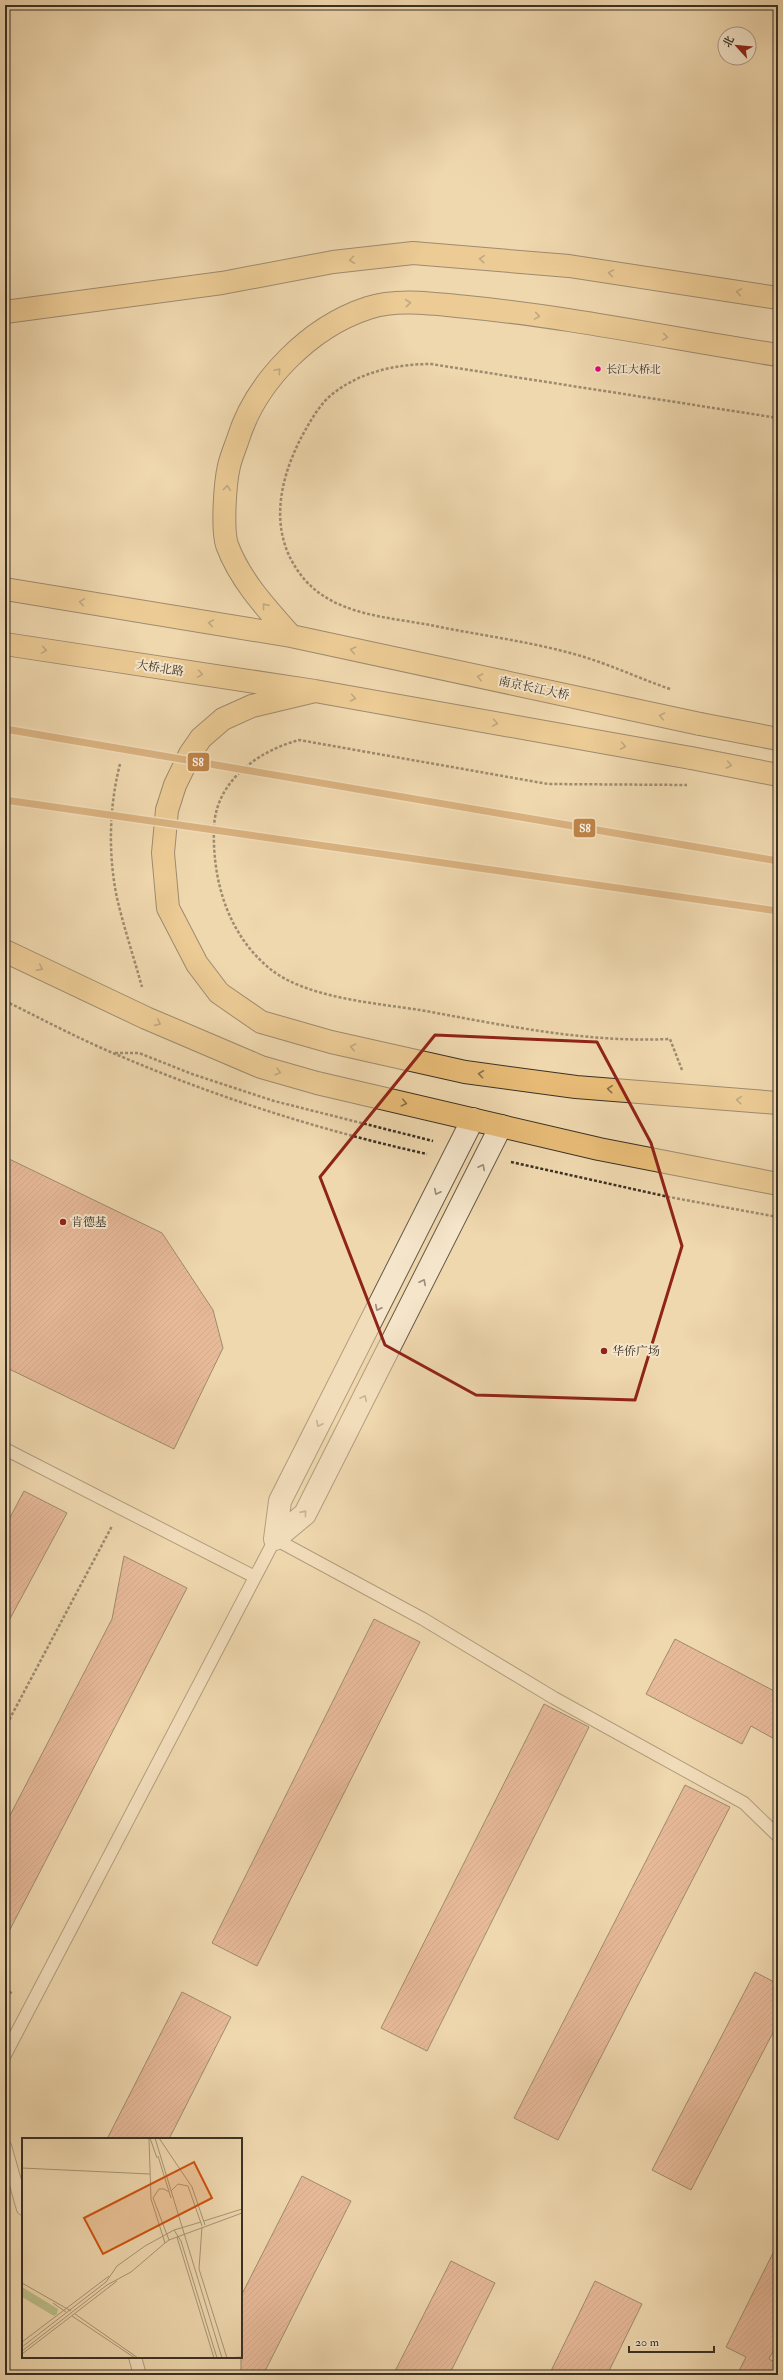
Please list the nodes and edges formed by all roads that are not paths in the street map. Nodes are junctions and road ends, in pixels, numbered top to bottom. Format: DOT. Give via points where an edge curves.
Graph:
graph roads {
  1 [pos="778,298"];
  2 [pos="5,312"];
  3 [pos="778,355"];
  4 [pos="5,589"];
  5 [pos="291,636"];
  6 [pos="5,644"];
  7 [pos="314,691"];
  8 [pos="778,739"];
  9 [pos="778,775"];
  10 [pos="5,951"];
  11 [pos="778,1103"];
  12 [pos="473,1119"];
  13 [pos="501,1126"];
  14 [pos="778,1184"];
  15 [pos="5,1449"];
  16 [pos="275,1539"];
  17 [pos="255,1577"];
  18 [pos="778,1836"];
  19 [pos="5,2055"];
  20 [pos="5,2146"];
  21 [pos="22,2206"];
  22 [pos="136,2358"];
  23 [pos="140,2375"];
  1 -- 2 [label="main road, one-way" via="569,266 413,252 333,262 222,283"];
  5 -- 3 [label="main road, one-way" via="242,576 226,542 225,509 229,466 244,420 268,382 292,354 334,322 369,307 414,302 517,312"];
  5 -- 4 [label="main road, one-way"];
  8 -- 5 [label="main road, 南京长江大桥, one-way, bridge"];
  6 -- 7 [label="main road, 大桥北路, one-way"];
  7 -- 9 [label="main road, one-way, bridge"];
  11 -- 7 [label="main road, one-way" via="576,1087 465,1072 331,1042 261,1022 219,993 197,964 168,908 163,853 167,810 175,785 190,754 202,738 223,719 252,706"];
  10 -- 12 [label="main road, one-way" via="146,1018 261,1067"];
  12 -- 13 [label="main road"];
  12 -- 16 [label="street, one-way" via="280,1502"];
  13 -- 14 [label="main road" via="599,1149"];
  16 -- 13 [label="street, one-way" via="305,1514"];
  15 -- 17 [label="lane"];
  16 -- 17 [label="lane"];
  16 -- 18 [label="lane" via="423,1620 554,1698 744,1803"];
  17 -- 19 [label="lane"];
  20 -- 21 [label="lane"];
  22 -- 23 [label="lane"];
}
